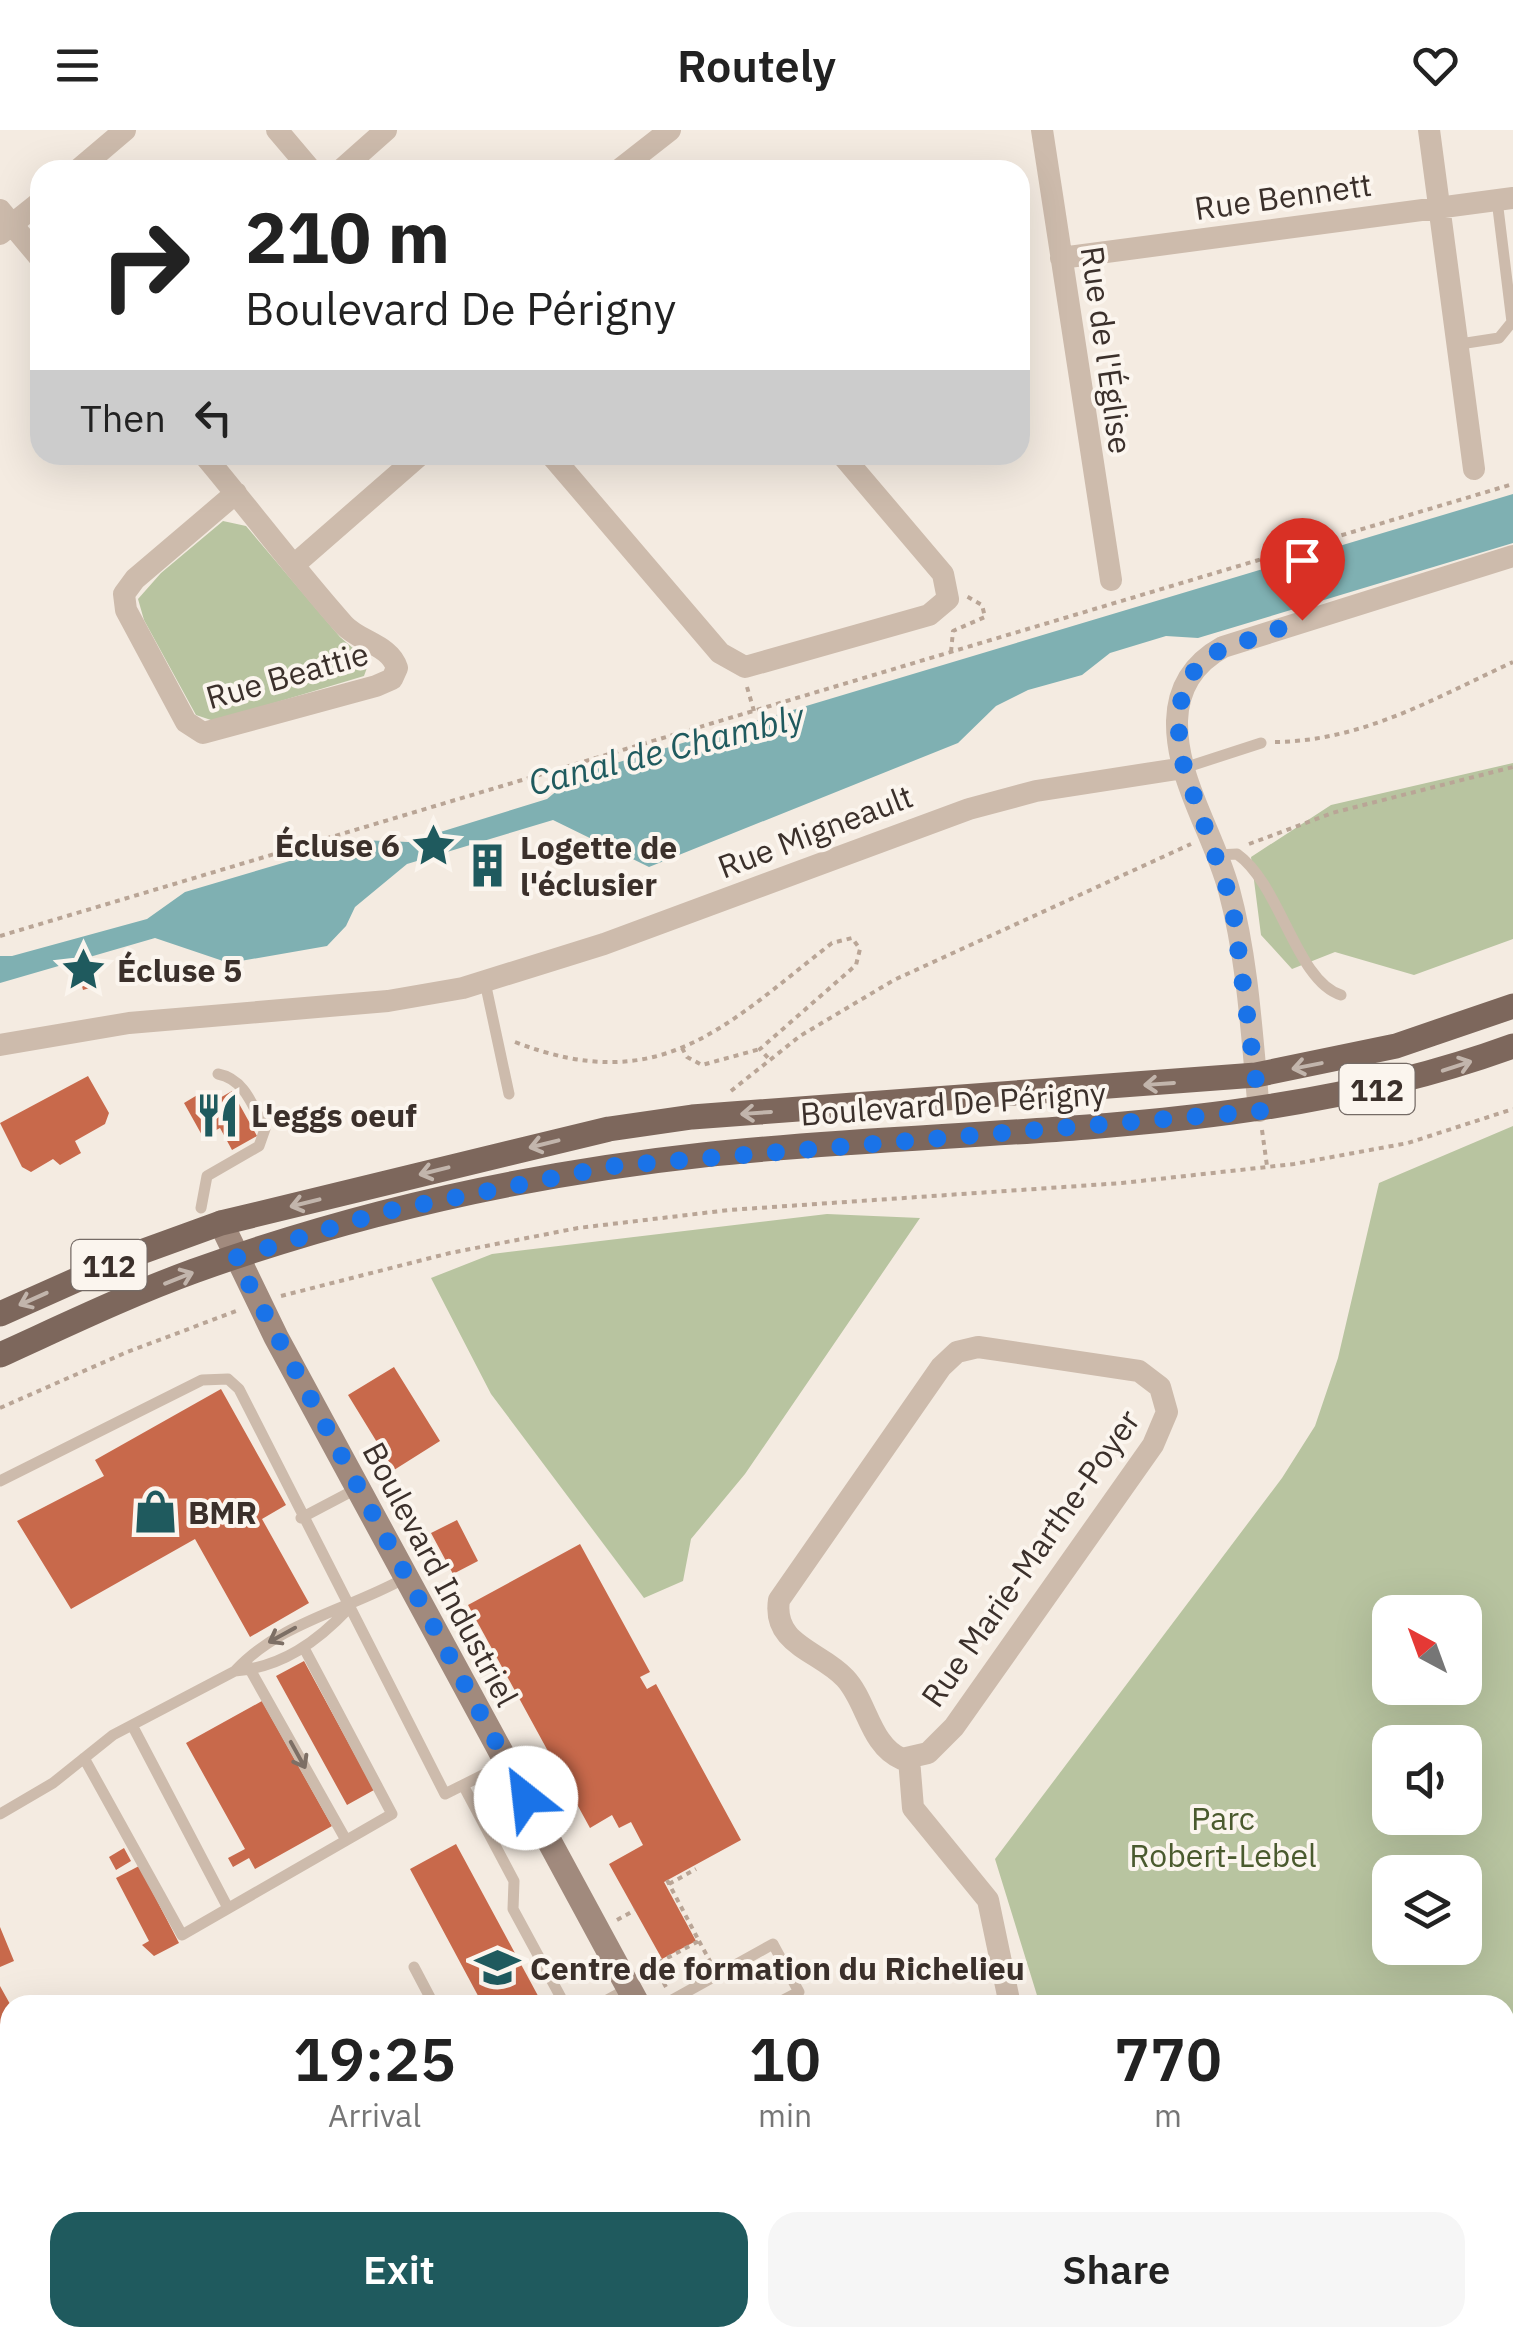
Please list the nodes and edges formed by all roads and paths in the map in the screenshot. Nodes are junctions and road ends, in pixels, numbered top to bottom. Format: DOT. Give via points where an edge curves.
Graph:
graph roads {
  1 [pos="125,130"];
  2 [pos="277,130"];
  3 [pos="386,130"];
  4 [pos="670,130"];
  5 [pos="1042,130"];
  6 [pos="1429,130"];
  7 [pos="90,160"];
  8 [pos="302,160"];
  9 [pos="352,160"];
  10 [pos="632,160"];
  11 [pos="1505,199"];
  12 [pos="30,208"];
  13 [pos="1440,208"];
  14 [pos="4,223"];
  15 [pos="30,248"];
  16 [pos="1061,258"];
  17 [pos="1460,344"];
  18 [pos="212,465"];
  19 [pos="409,465"];
  20 [pos="560,465"];
  21 [pos="850,465"];
  22 [pos="1474,469"];
  23 [pos="1513,484"];
  24 [pos="236,494"];
  25 [pos="1513,556"];
  26 [pos="294,565"];
  27 [pos="1111,580"];
  28 [pos="1152,591"];
  29 [pos="962,594"];
  30 [pos="1079,613"];
  31 [pos="951,652"];
  32 [pos="1513,662"];
  33 [pos="748,691"];
  34 [pos="754,711"];
  35 [pos="1261,742"];
  36 [pos="1513,767"];
  37 [pos="1184,768"];
  38 [pos="1219,847"];
  39 [pos="0,936"];
  40 [pos="485,982"];
  41 [pos="1341,995"];
  42 [pos="1513,1006"];
  43 [pos="496,1035"];
  44 [pos="0,1045"];
  45 [pos="1513,1046"];
  46 [pos="682,1048"];
  47 [pos="760,1049"];
  48 [pos="769,1059"];
  49 [pos="218,1074"];
  50 [pos="1256,1074"];
  51 [pos="509,1094"];
  52 [pos="728,1094"];
  53 [pos="1513,1108"];
  54 [pos="1260,1111"];
  55 [pos="1267,1167"];
  56 [pos="211,1216"];
  57 [pos="235,1258"];
  58 [pos="271,1299"];
  59 [pos="240,1310"];
  60 [pos="0,1314"];
  61 [pos="0,1355"];
  62 [pos="0,1408"];
  63 [pos="0,1482"];
  64 [pos="358,1488"];
  65 [pos="301,1518"];
  66 [pos="406,1578"];
  67 [pos="349,1608"];
  68 [pos="304,1648"];
  69 [pos="493,1651"];
  70 [pos="470,1664"];
  71 [pos="248,1665"];
  72 [pos="132,1725"];
  73 [pos="84,1758"];
  74 [pos="908,1759"];
  75 [pos="507,1763"];
  76 [pos="462,1786"];
  77 [pos="0,1814"];
  78 [pos="346,1840"];
  79 [pos="696,1869"];
  80 [pos="228,1908"];
  81 [pos="635,1910"];
  82 [pos="612,1923"];
  83 [pos="699,1941"];
  84 [pos="414,1967"];
  85 [pos="718,1975"];
  86 [pos="429,1995"];
  87 [pos="561,1995"];
  88 [pos="633,1995"];
  89 [pos="665,1995"];
  90 [pos="681,1995"];
  91 [pos="793,1995"];
  92 [pos="1008,1995"];
  1 -- 7 [label="street"];
  2 -- 8 [label="street"];
  3 -- 9 [label="street"];
  4 -- 10 [label="street"];
  5 -- 16 [label="street, Rue de l'Église"];
  6 -- 13 [label="street"];
  11 -- 13 [label="street, Rue Bennett"];
  11 -- 17 [label="lane" via="1512,322 1499,338"];
  12 -- 14 [label="street"];
  13 -- 16 [label="street, Rue Bennett"];
  13 -- 17 [label="street"];
  14 -- 15 [label="street"];
  16 -- 27 [label="street, Rue de l'Église"];
  17 -- 22 [label="street"];
  18 -- 24 [label="street, Rue Beattie"];
  19 -- 26 [label="street"];
  20 -- 21 [label="street" via="720,653 745,667 929,615 948,600 943,574"];
  23 -- 28 [label="path"];
  24 -- 26 [label="street, Rue Beattie"];
  24 -- 26 [label="street, Rue Beattie" via="124,594 126,610 196,732 220,732 376,686 396,674 390,654 353,634"];
  25 -- 37 [label="street" via="1284,625 1206,656 1180,702"];
  29 -- 31 [label="path" via="982,606 985,617 953,631"];
  30 -- 31 [label="path"];
  31 -- 34 [label="path"];
  32 -- 35 [label="path" via="1354,732 1318,742"];
  33 -- 34 [label="path"];
  34 -- 39 [label="path"];
  35 -- 37 [label="lane"];
  36 -- 38 [label="path"];
  37 -- 38 [label="street"];
  37 -- 40 [label="street, Rue Migneault" via="1025,794 954,814"];
  38 -- 41 [label="lane" via="1259,874 1319,983"];
  38 -- 48 [label="path" via="894,980"];
  38 -- 50 [label="street"];
  40 -- 43 [label="lane"];
  40 -- 44 [label="street, Rue Migneault" via="388,1001 129,1023"];
  42 -- 50 [label="main road, Boulevard De Périgny / 112, one-way" via="1396,1046"];
  43 -- 46 [label="path" via="561,1060 610,1065"];
  43 -- 51 [label="lane"];
  54 -- 45 [label="main road, Boulevard De Périgny / 112, one-way" via="1397,1084"];
  46 -- 47 [label="path" via="702,1065"];
  46 -- 47 [label="path" via="839,939 857,942 856,964"];
  47 -- 48 [label="path"];
  48 -- 52 [label="path"];
  49 -- 56 [label="lane" via="238,1083 265,1129 258,1146 207,1176"];
  50 -- 54 [label="street"];
  50 -- 56 [label="main road, Boulevard De Périgny / 112, one-way" via="634,1124"];
  53 -- 55 [label="path" via="1384,1150"];
  54 -- 55 [label="path"];
  54 -- 57 [label="main road, Boulevard De Périgny / 112" via="597,1168 383,1212"];
  55 -- 58 [label="path" via="665,1217 503,1242"];
  56 -- 57 [label="street, Boulevard Industriel"];
  56 -- 60 [label="main road, Boulevard De Périgny / 112, one-way"];
  61 -- 57 [label="main road, Boulevard De Périgny / 112, one-way"];
  57 -- 64 [label="street, Boulevard Industriel"];
  59 -- 62 [label="path"];
  63 -- 65 [label="lane" via="202,1380 220,1377 239,1389"];
  64 -- 65 [label="lane"];
  64 -- 66 [label="street, Boulevard Industriel"];
  65 -- 67 [label="lane"];
  66 -- 67 [label="lane"];
  66 -- 75 [label="street, Boulevard Industriel"];
  67 -- 68 [label="lane"];
  67 -- 71 [label="lane, one-way" via="254,1650"];
  67 -- 76 [label="lane" via="446,1794"];
  68 -- 71 [label="lane" via="264,1668"];
  68 -- 78 [label="lane" via="392,1814"];
  69 -- 70 [label="path"];
  71 -- 72 [label="lane"];
  71 -- 78 [label="lane, one-way"];
  72 -- 73 [label="lane"];
  72 -- 80 [label="lane"];
  73 -- 77 [label="lane"];
  73 -- 80 [label="lane" via="182,1936"];
  74 -- 74 [label="street, Rue Marie-Marthe-Poyer" via="886,1748 845,1678 788,1636 778,1614 782,1594 957,1352 978,1347 1151,1377 1167,1412 1153,1445 954,1727 938,1746"];
  74 -- 92 [label="street" via="913,1808 988,1900"];
  75 -- 76 [label="lane"];
  75 -- 88 [label="street, Boulevard Industriel"];
  76 -- 87 [label="lane" via="514,1882 513,1908"];
  78 -- 80 [label="lane"];
  79 -- 83 [label="path" via="668,1882"];
  81 -- 82 [label="path"];
  83 -- 85 [label="path"];
  83 -- 89 [label="path" via="654,1965"];
  84 -- 86 [label="lane"];
  85 -- 90 [label="lane"];
  85 -- 91 [label="lane" via="773,1944 799,1992"];
}
